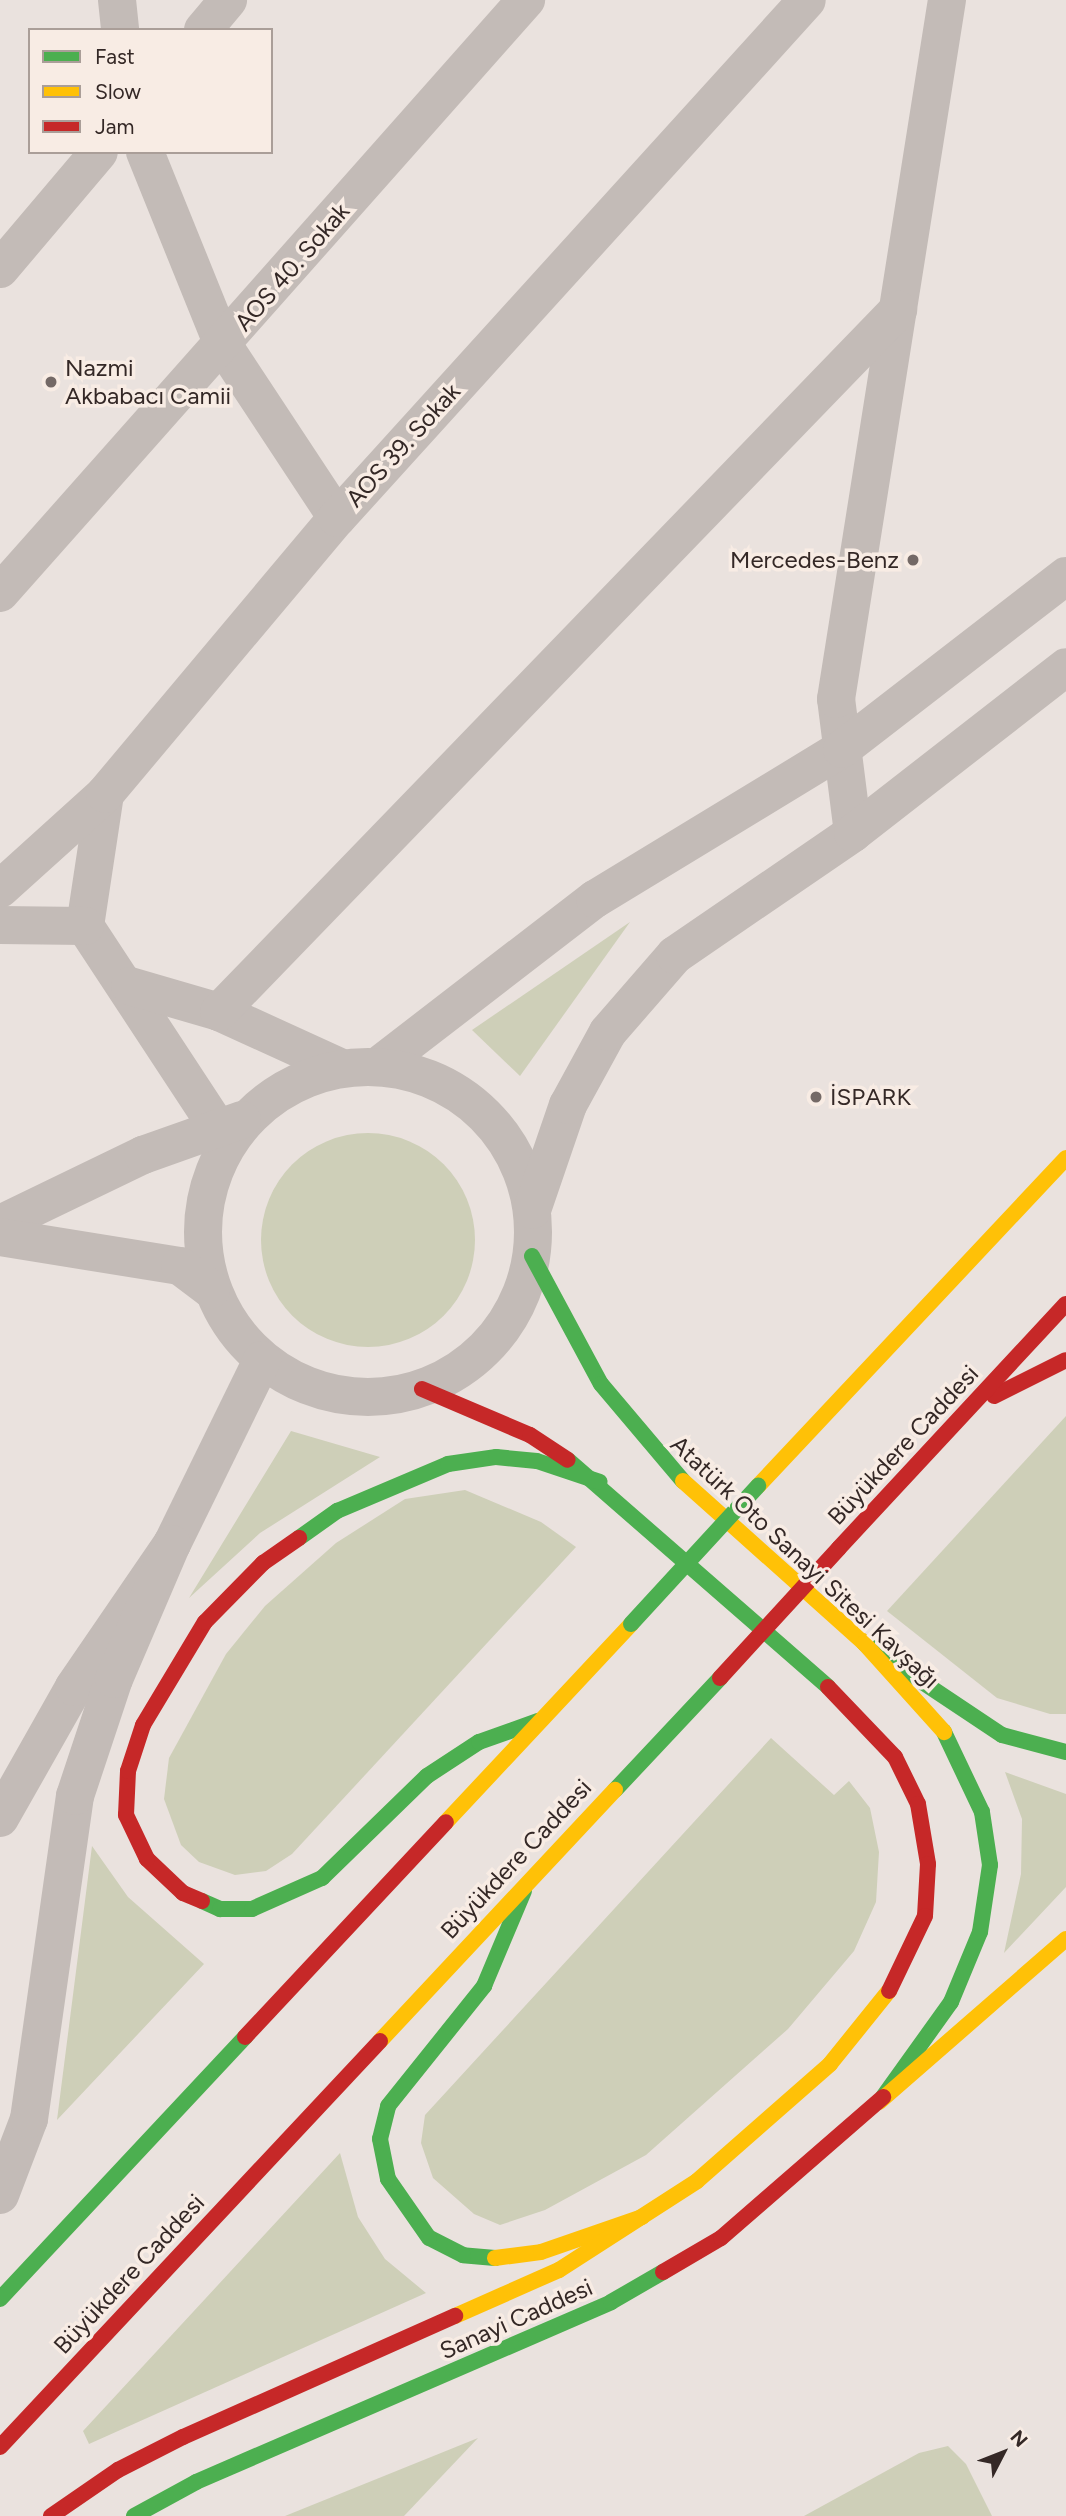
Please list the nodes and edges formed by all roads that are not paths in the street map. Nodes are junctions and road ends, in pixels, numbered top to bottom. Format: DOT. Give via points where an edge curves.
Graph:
graph roads {
  1 [pos="117,0"];
  2 [pos="228,0"];
  3 [pos="526,0"];
  4 [pos="807,0"];
  5 [pos="951,6"];
  6 [pos="120,28"];
  7 [pos="205,28"];
  8 [pos="97,154"];
  9 [pos="146,154"];
  10 [pos="0,269"];
  11 [pos="898,310"];
  12 [pos="223,345"];
  13 [pos="337,518"];
  14 [pos="1066,576"];
  15 [pos="0,593"];
  16 [pos="1066,667"];
  17 [pos="842,749"];
  18 [pos="105,794"];
  19 [pos="853,833"];
  20 [pos="0,889"];
  21 [pos="0,925"];
  22 [pos="85,926"];
  23 [pos="130,986"];
  24 [pos="219,1012"];
  25 [pos="360,1067"];
  26 [pos="231,1124"];
  27 [pos="1066,1158"];
  28 [pos="532,1210"];
  29 [pos="0,1224"];
  30 [pos="0,1237"];
  31 [pos="532,1256"];
  32 [pos="211,1289"];
  33 [pos="1066,1304"];
  34 [pos="262,1360"];
  35 [pos="1066,1360"];
  36 [pos="422,1390"];
  37 [pos="938,1441"];
  38 [pos="600,1482"];
  39 [pos="172,1544"];
  40 [pos="864,1643"];
  41 [pos="538,1721"];
  42 [pos="1066,1752"];
  43 [pos="0,1818"];
  44 [pos="528,1878"];
  45 [pos="1066,1939"];
  46 [pos="0,2088"];
  47 [pos="879,2102"];
  48 [pos="29,2119"];
  49 [pos="0,2195"];
  50 [pos="642,2217"];
  51 [pos="0,2299"];
  52 [pos="0,2447"];
  53 [pos="51,2516"];
  54 [pos="134,2516"];
  1 -- 6 [label="street"];
  2 -- 7 [label="street"];
  3 -- 12 [label="street, AOS 40. Sokak"];
  4 -- 13 [label="street, AOS 39. Sokak"];
  5 -- 11 [label="street"];
  8 -- 10 [label="street"];
  9 -- 12 [label="street"];
  11 -- 17 [label="street" via="836,699"];
  11 -- 24 [label="street"];
  12 -- 13 [label="street"];
  12 -- 15 [label="street, AOS 40. Sokak"];
  13 -- 18 [label="street, AOS 39. Sokak"];
  14 -- 17 [label="street"];
  16 -- 19 [label="street"];
  17 -- 19 [label="street"];
  17 -- 25 [label="street" via="595,900"];
  18 -- 20 [label="street, AOS 39. Sokak"];
  18 -- 22 [label="street"];
  19 -- 28 [label="street" via="675,955 608,1032 568,1105"];
  21 -- 22 [label="street"];
  22 -- 23 [label="street"];
  23 -- 24 [label="street"];
  23 -- 26 [label="street"];
  24 -- 25 [label="street"];
  25 -- 26 [label="street" via="289,1085"];
  25 -- 28 [label="street" via="424,1075 463,1097 497,1128 520,1167"];
  26 -- 29 [label="street"];
  26 -- 32 [label="street" via="205,1200 202,1245"];
  27 -- 41 [label="main road, bridge"];
  28 -- 31 [label="street"];
  30 -- 32 [label="street" via="180,1266"];
  31 -- 36 [label="street" via="520,1300 496,1338 462,1369"];
  31 -- 40 [label="main road, Atatürk Oto Sanayi Sitesi Kavşağı" via="601,1384 664,1464"];
  32 -- 34 [label="street" via="232,1328"];
  33 -- 37 [label="main road, Büyükdere Caddesi"];
  34 -- 36 [label="street" via="298,1382 339,1395 381,1398"];
  34 -- 39 [label="street"];
  35 -- 37 [label="main road" via="1008,1386"];
  36 -- 38 [label="main road" via="530,1435"];
  37 -- 44 [label="main road, Büyükdere Caddesi, bridge"];
  38 -- 41 [label="main road" via="537,1461 496,1457 448,1464 337,1511 263,1563 205,1622 143,1726 128,1771 127,1815 147,1859 183,1893 220,1909 252,1909 286,1899 322,1878 427,1776 479,1742"];
  38 -- 50 [label="main road" via="859,1715 895,1757 918,1804 928,1864 925,1916 889,1991 838,2054 706,2172"];
  39 -- 43 [label="street" via="74,1686"];
  39 -- 48 [label="street" via="114,1679 75,1796"];
  40 -- 42 [label="main road" via="1002,1735"];
  40 -- 47 [label="main road, Atatürk Oto Sanayi Sitesi Kavşağı" via="918,1696 957,1750 982,1812 990,1866 981,1932 951,2002"];
  41 -- 51 [label="main road"];
  44 -- 50 [label="main road" via="484,1986 388,2106 380,2139 388,2179 429,2238 463,2255 502,2259 541,2252"];
  44 -- 52 [label="main road, Büyükdere Caddesi"];
  45 -- 47 [label="main road"];
  46 -- 48 [label="street"];
  47 -- 54 [label="main road, Sanayi Caddesi" via="720,2238 611,2302 196,2482"];
  48 -- 49 [label="street"];
  50 -- 53 [label="main road, Sanayi Caddesi" via="515,2292 183,2437"];
}
